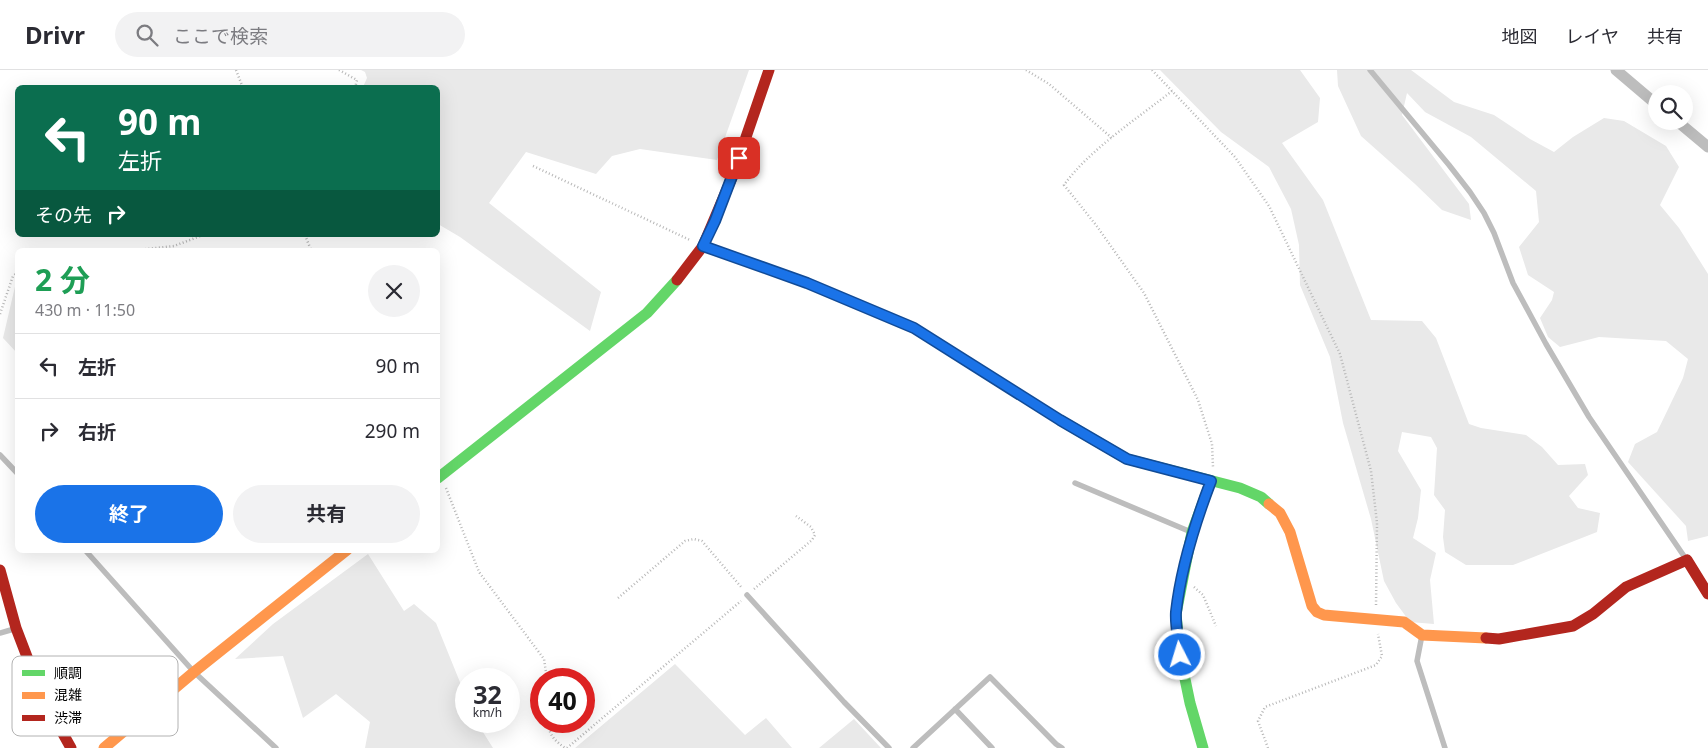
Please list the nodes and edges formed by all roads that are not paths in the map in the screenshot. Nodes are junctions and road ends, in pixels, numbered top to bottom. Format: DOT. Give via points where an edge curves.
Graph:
graph roads {
  1 [pos="769,70"];
  2 [pos="1370,70"];
  3 [pos="1616,70"];
  4 [pos="1648,97"];
  5 [pos="1688,130"];
  6 [pos="1708,147"];
  7 [pos="703,246"];
  8 [pos="1060,420"];
  9 [pos="0,456"];
  10 [pos="15,471"];
  11 [pos="440,473"];
  12 [pos="1211,481"];
  13 [pos="1076,482"];
  14 [pos="1192,532"];
  15 [pos="89,553"];
  16 [pos="343,553"];
  17 [pos="1687,560"];
  18 [pos="0,570"];
  19 [pos="1708,594"];
  20 [pos="748,595"];
  21 [pos="16,628"];
  22 [pos="0,633"];
  23 [pos="1422,635"];
  24 [pos="27,656"];
  25 [pos="194,672"];
  26 [pos="178,686"];
  27 [pos="955,709"];
  28 [pos="64,736"];
  29 [pos="118,736"];
  30 [pos="71,748"];
  31 [pos="104,748"];
  32 [pos="276,748"];
  33 [pos="889,748"];
  34 [pos="913,748"];
  35 [pos="992,748"];
  36 [pos="1062,748"];
  37 [pos="1203,748"];
  38 [pos="1445,748"];
  1 -- 7 [label="street" via="733,175"];
  2 -- 17 [label="lane" via="1484,213 1524,305 1565,376 1589,417"];
  3 -- 4 [label="street"];
  5 -- 6 [label="street"];
  7 -- 8 [label="lane" via="807,283 914,328"];
  7 -- 11 [label="street" via="647,312"];
  8 -- 12 [label="street" via="1127,459"];
  9 -- 10 [label="lane"];
  12 -- 14 [label="street"];
  12 -- 23 [label="street" via="1261,497 1280,513 1290,532 1307,592 1317,612 1338,617 1404,622"];
  13 -- 14 [label="lane"];
  14 -- 37 [label="street" via="1176,614 1180,655"];
  15 -- 25 [label="lane"];
  16 -- 25 [label="street"];
  17 -- 19 [label="street"];
  17 -- 23 [label="street" via="1626,587 1573,626 1499,640"];
  18 -- 21 [label="street"];
  20 -- 33 [label="lane"];
  21 -- 22 [label="lane"];
  21 -- 24 [label="street"];
  23 -- 38 [label="lane" via="1417,661"];
  25 -- 26 [label="street"];
  25 -- 32 [label="lane"];
  27 -- 34 [label="lane"];
  27 -- 35 [label="lane"];
  27 -- 36 [label="lane" via="990,677"];
  28 -- 30 [label="street"];
  29 -- 31 [label="street"];
}
